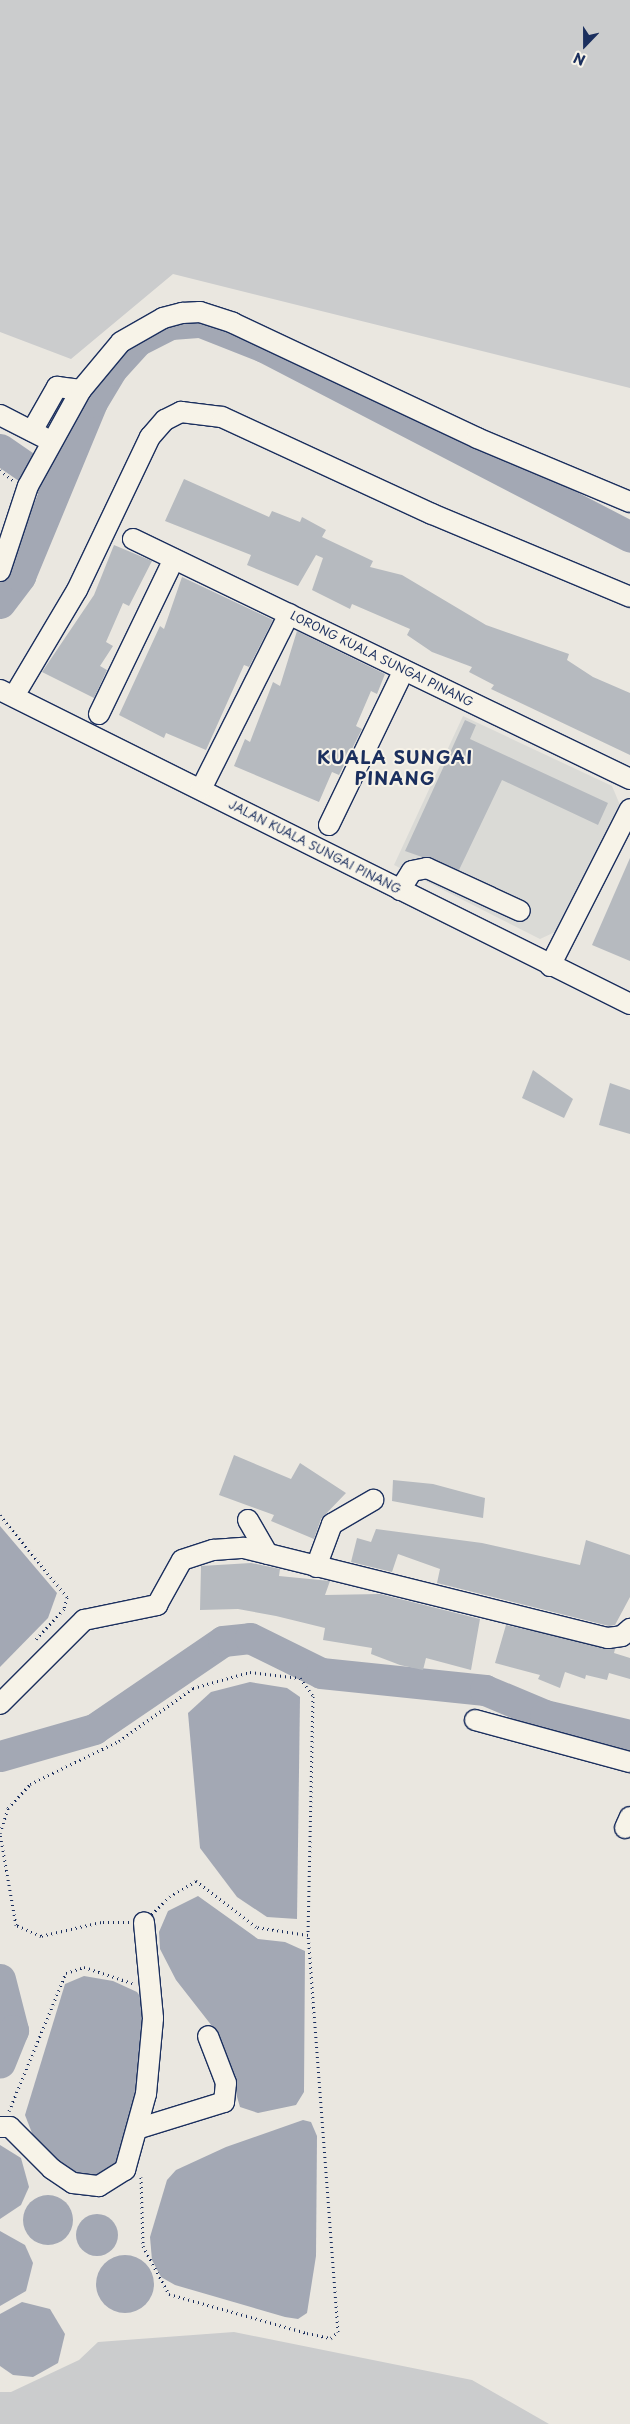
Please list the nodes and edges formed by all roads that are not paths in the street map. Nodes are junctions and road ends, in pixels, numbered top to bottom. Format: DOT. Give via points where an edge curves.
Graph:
graph roads {
  1 [pos="81,390"];
  2 [pos="0,415"];
  3 [pos="32,431"];
  4 [pos="52,441"];
  5 [pos="630,502"];
  6 [pos="133,539"];
  7 [pos="174,559"];
  8 [pos="0,571"];
  9 [pos="630,597"];
  10 [pos="289,614"];
  11 [pos="404,670"];
  12 [pos="7,693"];
  13 [pos="99,714"];
  14 [pos="630,779"];
  15 [pos="201,789"];
  16 [pos="630,809"];
  17 [pos="329,825"];
  18 [pos="400,890"];
  19 [pos="520,911"];
  20 [pos="550,966"];
  21 [pos="630,1004"];
  22 [pos="373,1500"];
  23 [pos="248,1520"];
  24 [pos="268,1554"];
  25 [pos="316,1567"];
  26 [pos="630,1629"];
  27 [pos="0,1704"];
  28 [pos="475,1720"];
  29 [pos="630,1762"];
  30 [pos="144,1922"];
  31 [pos="208,2036"];
  32 [pos="2,2126"];
  33 [pos="140,2128"];
  1 -- 3 [label="street" via="57,387"];
  1 -- 4 [label="street"];
  1 -- 5 [label="street" via="134,333 170,315 200,312 263,336 477,438"];
  2 -- 3 [label="street"];
  3 -- 4 [label="street"];
  4 -- 8 [label="street" via="32,480"];
  6 -- 7 [label="street, LORONG KUALA SUNGAI PINANG"];
  7 -- 10 [label="street, LORONG KUALA SUNGAI PINANG"];
  7 -- 13 [label="street"];
  9 -- 12 [label="street" via="432,514 222,417 181,412 150,437 77,590"];
  10 -- 11 [label="street, LORONG KUALA SUNGAI PINANG"];
  10 -- 15 [label="street"];
  11 -- 14 [label="street, LORONG KUALA SUNGAI PINANG"];
  11 -- 17 [label="street"];
  12 -- 15 [label="street, JALAN KUALA SUNGAI PINANG"];
  15 -- 18 [label="street, JALAN KUALA SUNGAI PINANG"];
  16 -- 20 [label="street"];
  18 -- 19 [label="street" via="412,871 428,868"];
  18 -- 20 [label="street, JALAN KUALA SUNGAI PINANG"];
  20 -- 21 [label="street, JALAN KUALA SUNGAI PINANG"];
  22 -- 25 [label="street" via="332,1524"];
  23 -- 24 [label="street"];
  24 -- 25 [label="street"];
  24 -- 27 [label="street" via="244,1548 190,1554 176,1565 157,1604 84,1620"];
  25 -- 26 [label="street" via="455,1596 608,1638 622,1636"];
  28 -- 29 [label="street"];
  30 -- 33 [label="street" via="153,2018"];
  31 -- 33 [label="street" via="226,2083 224,2102 210,2110"];
  32 -- 33 [label="street" via="62,2177 84,2186 119,2176 130,2161"];
}
